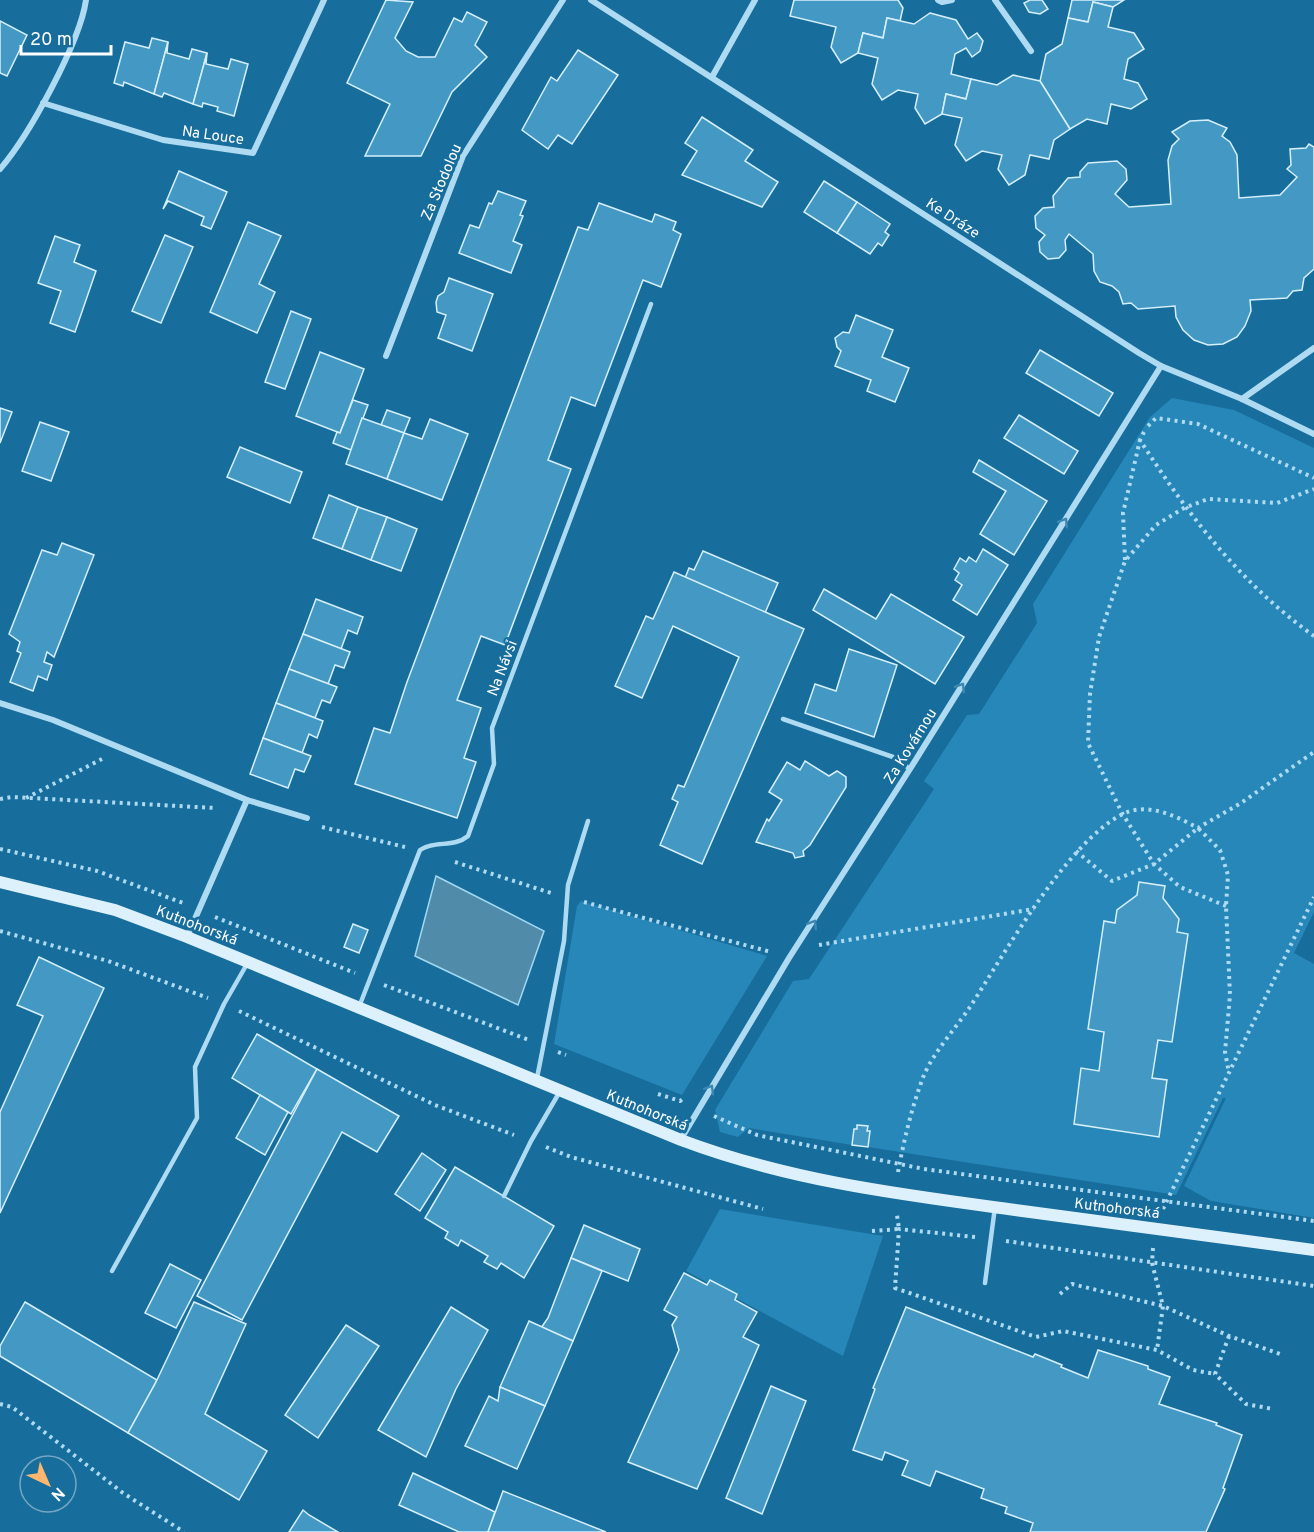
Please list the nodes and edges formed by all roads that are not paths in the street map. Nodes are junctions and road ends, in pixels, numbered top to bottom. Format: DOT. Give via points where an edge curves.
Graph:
graph roads {
  1 [pos="86,0"];
  2 [pos="324,0"];
  3 [pos="563,0"];
  4 [pos="591,0"];
  5 [pos="755,0"];
  6 [pos="938,0"];
  7 [pos="952,0"];
  8 [pos="995,0"];
  9 [pos="1031,51"];
  10 [pos="712,77"];
  11 [pos="43,103"];
  12 [pos="0,168"];
  13 [pos="651,304"];
  14 [pos="1314,348"];
  15 [pos="386,356"];
  16 [pos="1161,366"];
  17 [pos="1242,399"];
  18 [pos="1314,434"];
  19 [pos="0,703"];
  20 [pos="783,719"];
  21 [pos="910,769"];
  22 [pos="248,800"];
  23 [pos="307,818"];
  24 [pos="588,821"];
  25 [pos="0,882"];
  26 [pos="187,937"];
  27 [pos="248,962"];
  28 [pos="359,1007"];
  29 [pos="536,1080"];
  30 [pos="561,1090"];
  31 [pos="681,1140"];
  32 [pos="504,1196"];
  33 [pos="995,1208"];
  34 [pos="1314,1250"];
  35 [pos="112,1271"];
  36 [pos="985,1283"];
  1 -- 11 [label="street" via="83,20"];
  2 -- 11 [label="street, Na Louce" via="253,153 163,140"];
  3 -- 15 [label="street, Za Stodolou" via="463,156"];
  4 -- 10 [label="street, Ke Dráze"];
  5 -- 10 [label="street"];
  6 -- 7 [label="street"];
  8 -- 9 [label="street"];
  10 -- 16 [label="street, Ke Dráze"];
  11 -- 12 [label="street"];
  13 -- 28 [label="lane, Na Návsi" via="492,728 494,764 468,836 455,842 430,843 420,850"];
  14 -- 17 [label="street"];
  16 -- 17 [label="street, Ke Dráze"];
  21 -- 16 [label="street, Za Kovárnou, one-way"];
  17 -- 18 [label="street, Ke Dráze"];
  19 -- 22 [label="street" via="124,748"];
  20 -- 21 [label="lane" via="893,757"];
  31 -- 21 [label="street, Za Kovárnou, one-way" via="789,958"];
  22 -- 23 [label="street"];
  22 -- 26 [label="street"];
  24 -- 29 [label="lane" via="566,897 564,941"];
  25 -- 26 [label="main road, Kutnohorská" via="115,910"];
  26 -- 27 [label="main road, Kutnohorská"];
  27 -- 28 [label="main road, Kutnohorská"];
  27 -- 35 [label="lane" via="195,1067 196,1118"];
  28 -- 29 [label="main road, Kutnohorská"];
  29 -- 30 [label="main road, Kutnohorská"];
  30 -- 31 [label="main road, Kutnohorská"];
  30 -- 32 [label="lane"];
  31 -- 33 [label="main road, Kutnohorská" via="791,1174"];
  33 -- 34 [label="main road, Kutnohorská"];
  33 -- 36 [label="lane"];
}
